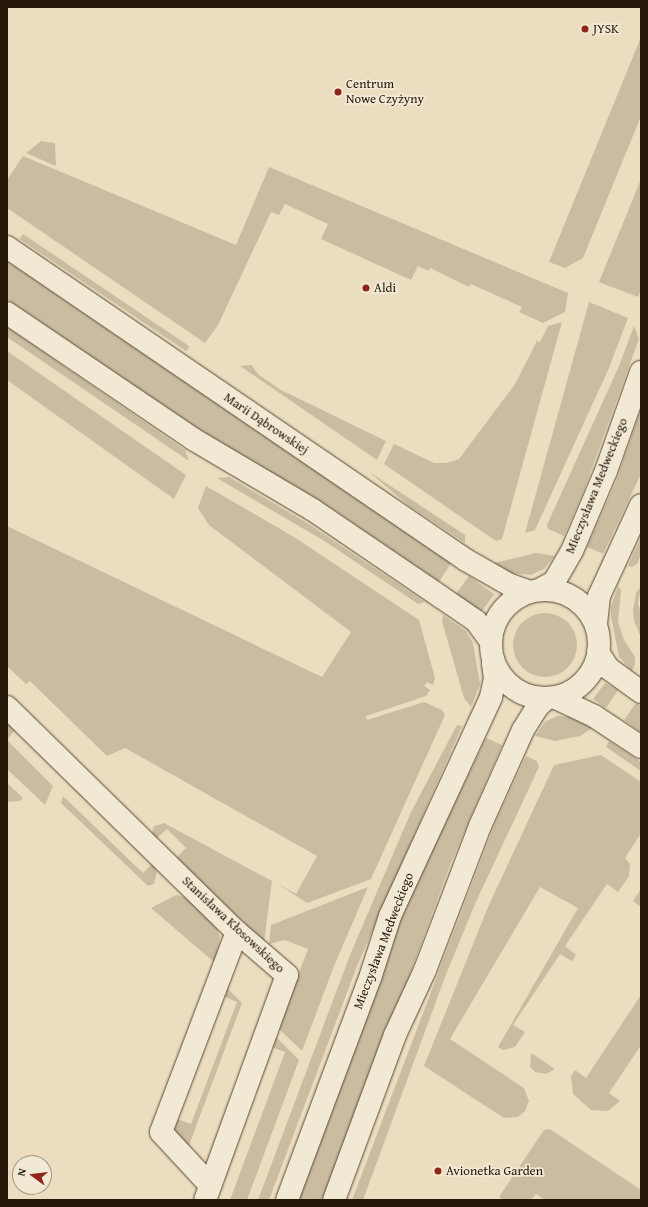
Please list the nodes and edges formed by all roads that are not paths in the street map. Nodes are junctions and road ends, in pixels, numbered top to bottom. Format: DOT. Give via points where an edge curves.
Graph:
graph roads {
  1 [pos="7,247"];
  2 [pos="7,313"];
  3 [pos="641,372"];
  4 [pos="641,505"];
  5 [pos="535,591"];
  6 [pos="596,624"];
  7 [pos="491,642"];
  8 [pos="598,652"];
  9 [pos="493,663"];
  10 [pos="641,692"];
  11 [pos="551,698"];
  12 [pos="7,707"];
  13 [pos="641,747"];
  14 [pos="237,932"];
  15 [pos="208,1193"];
  16 [pos="287,1200"];
  17 [pos="334,1200"];
  1 -- 5 [label="street, Marii Dąbrowskiej" via="466,560 510,585"];
  2 -- 7 [label="street" via="199,443 313,510 447,601 476,621"];
  3 -- 5 [label="street, Mieczysława Medweckiego" via="606,471 572,551 557,578"];
  4 -- 6 [label="street" via="599,596"];
  5 -- 6 [label="street" via="563,593 573,598 590,612"];
  5 -- 7 [label="street" via="514,600 502,611 494,626"];
  6 -- 8 [label="street"];
  7 -- 9 [label="street"];
  8 -- 10 [label="street" via="608,668"];
  8 -- 11 [label="street" via="586,680 575,690"];
  9 -- 11 [label="street" via="514,688"];
  9 -- 16 [label="street, Mieczysława Medweckiego" via="494,685 491,697 390,916 371,975"];
  11 -- 13 [label="street" via="594,716"];
  11 -- 17 [label="street" via="538,706 523,730 480,826 425,970 395,1035"];
  12 -- 14 [label="street, Stanisława Kłosowskiego"];
  14 -- 15 [label="street" via="161,1132"];
  14 -- 15 [label="street, Stanisława Kłosowskiego" via="287,975"];
}
